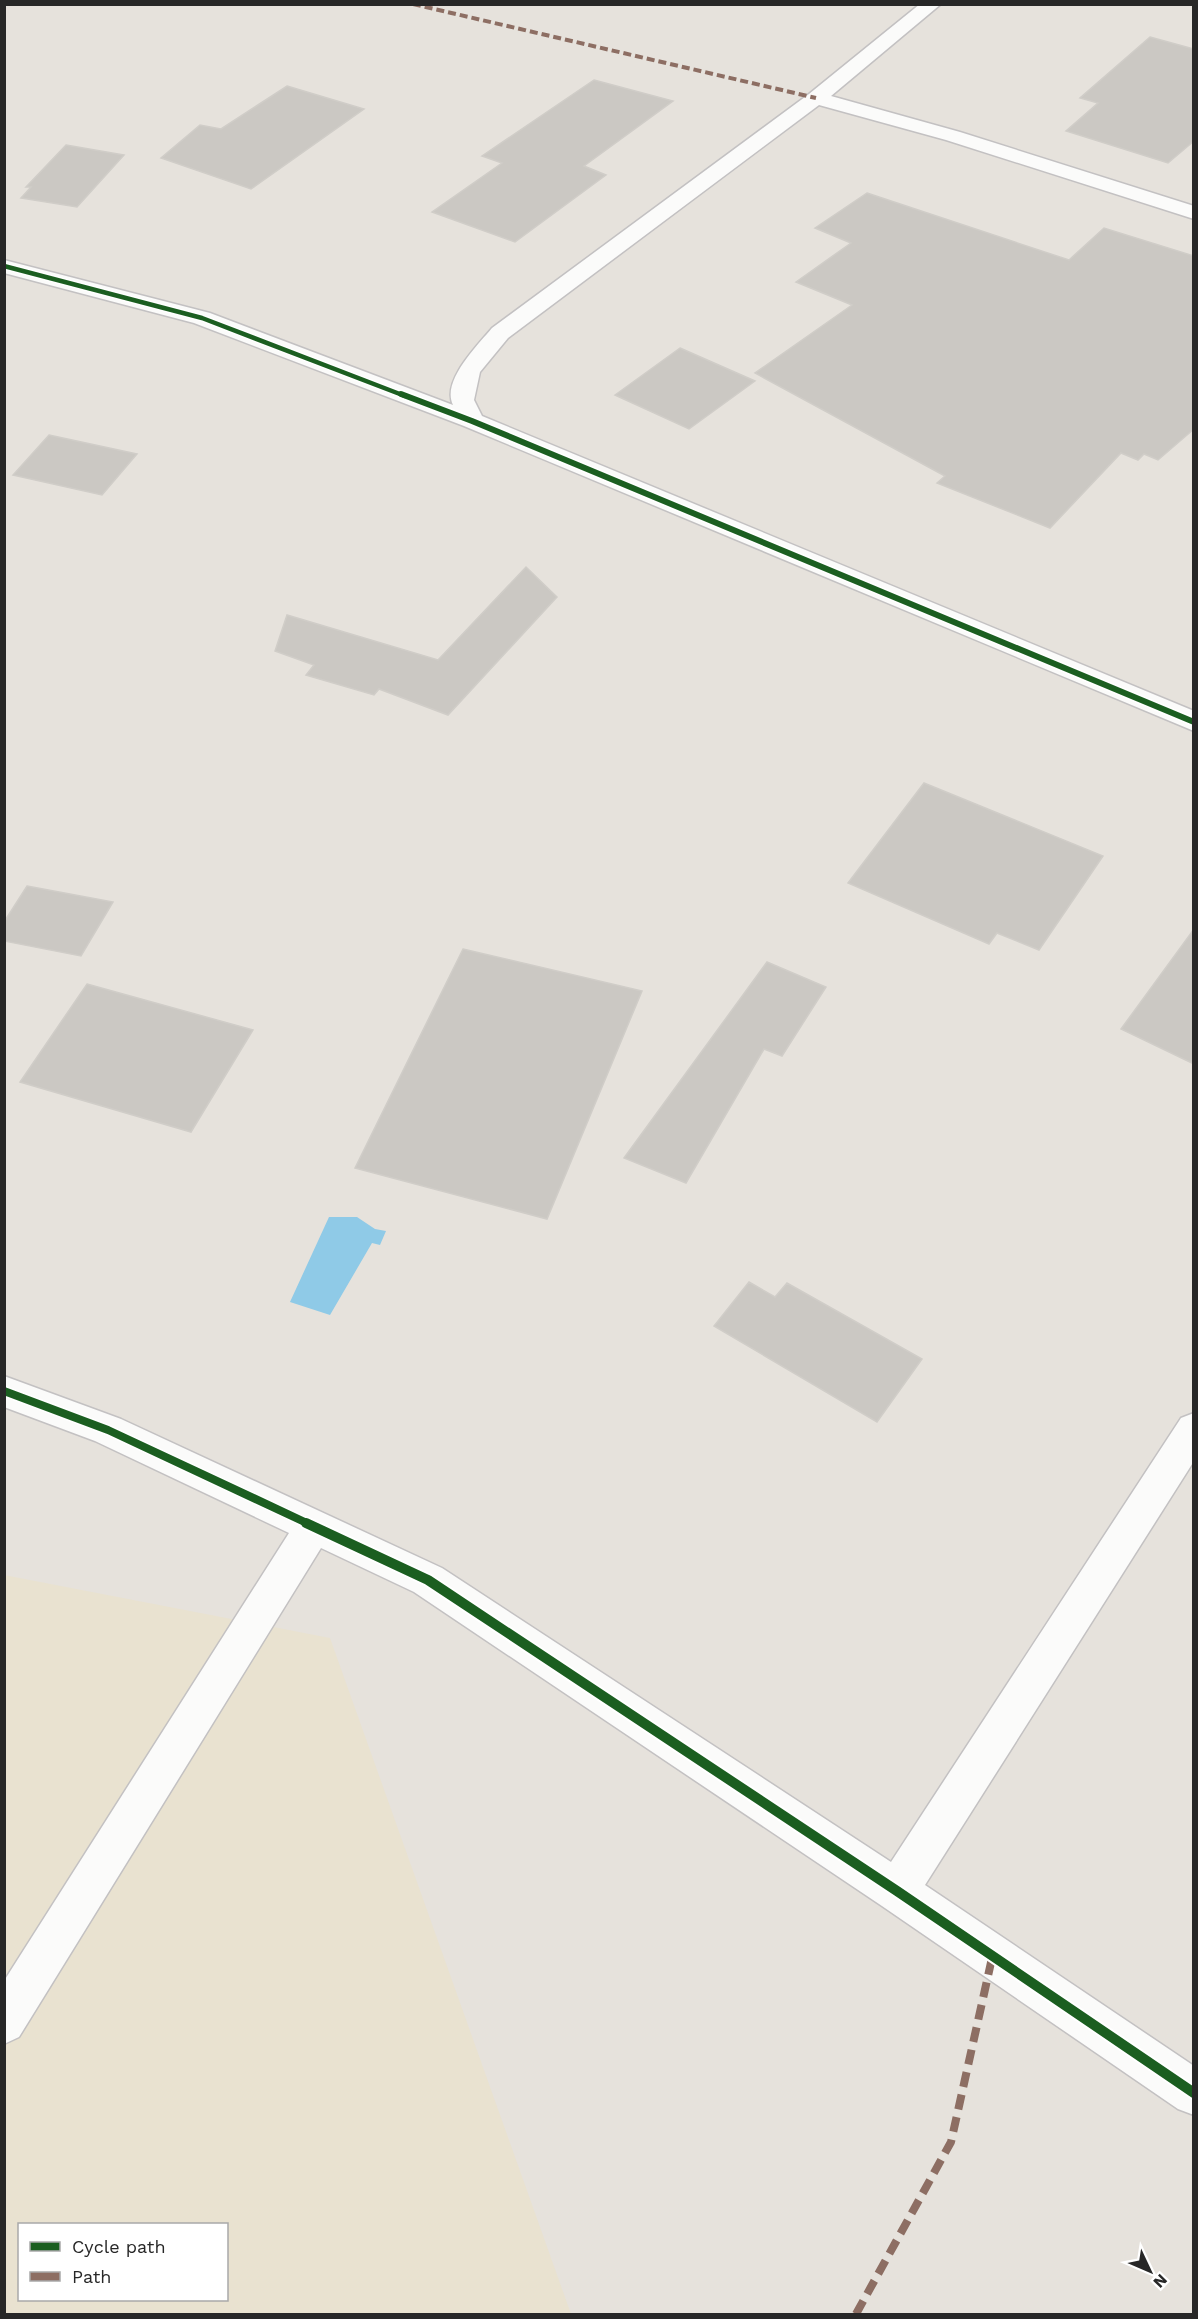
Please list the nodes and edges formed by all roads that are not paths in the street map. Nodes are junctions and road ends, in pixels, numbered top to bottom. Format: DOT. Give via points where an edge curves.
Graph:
graph roads {
  1 [pos="932,4"];
  2 [pos="816,98"];
  3 [pos="1194,213"];
  4 [pos="4,266"];
  5 [pos="472,422"];
  6 [pos="1194,722"];
  7 [pos="4,1390"];
  8 [pos="1194,1428"];
  9 [pos="314,1527"];
  10 [pos="897,1891"];
  11 [pos="4,2022"];
  12 [pos="1194,2093"];
  1 -- 2 [label="street"];
  2 -- 3 [label="street" via="953,136"];
  2 -- 5 [label="street" via="500,333 469,371 462,400"];
  4 -- 5 [label="street" via="202,318"];
  5 -- 6 [label="street"];
  7 -- 9 [label="street" via="108,1430"];
  8 -- 10 [label="street"];
  9 -- 10 [label="street" via="428,1580"];
  9 -- 11 [label="street"];
  10 -- 12 [label="street"];
}
